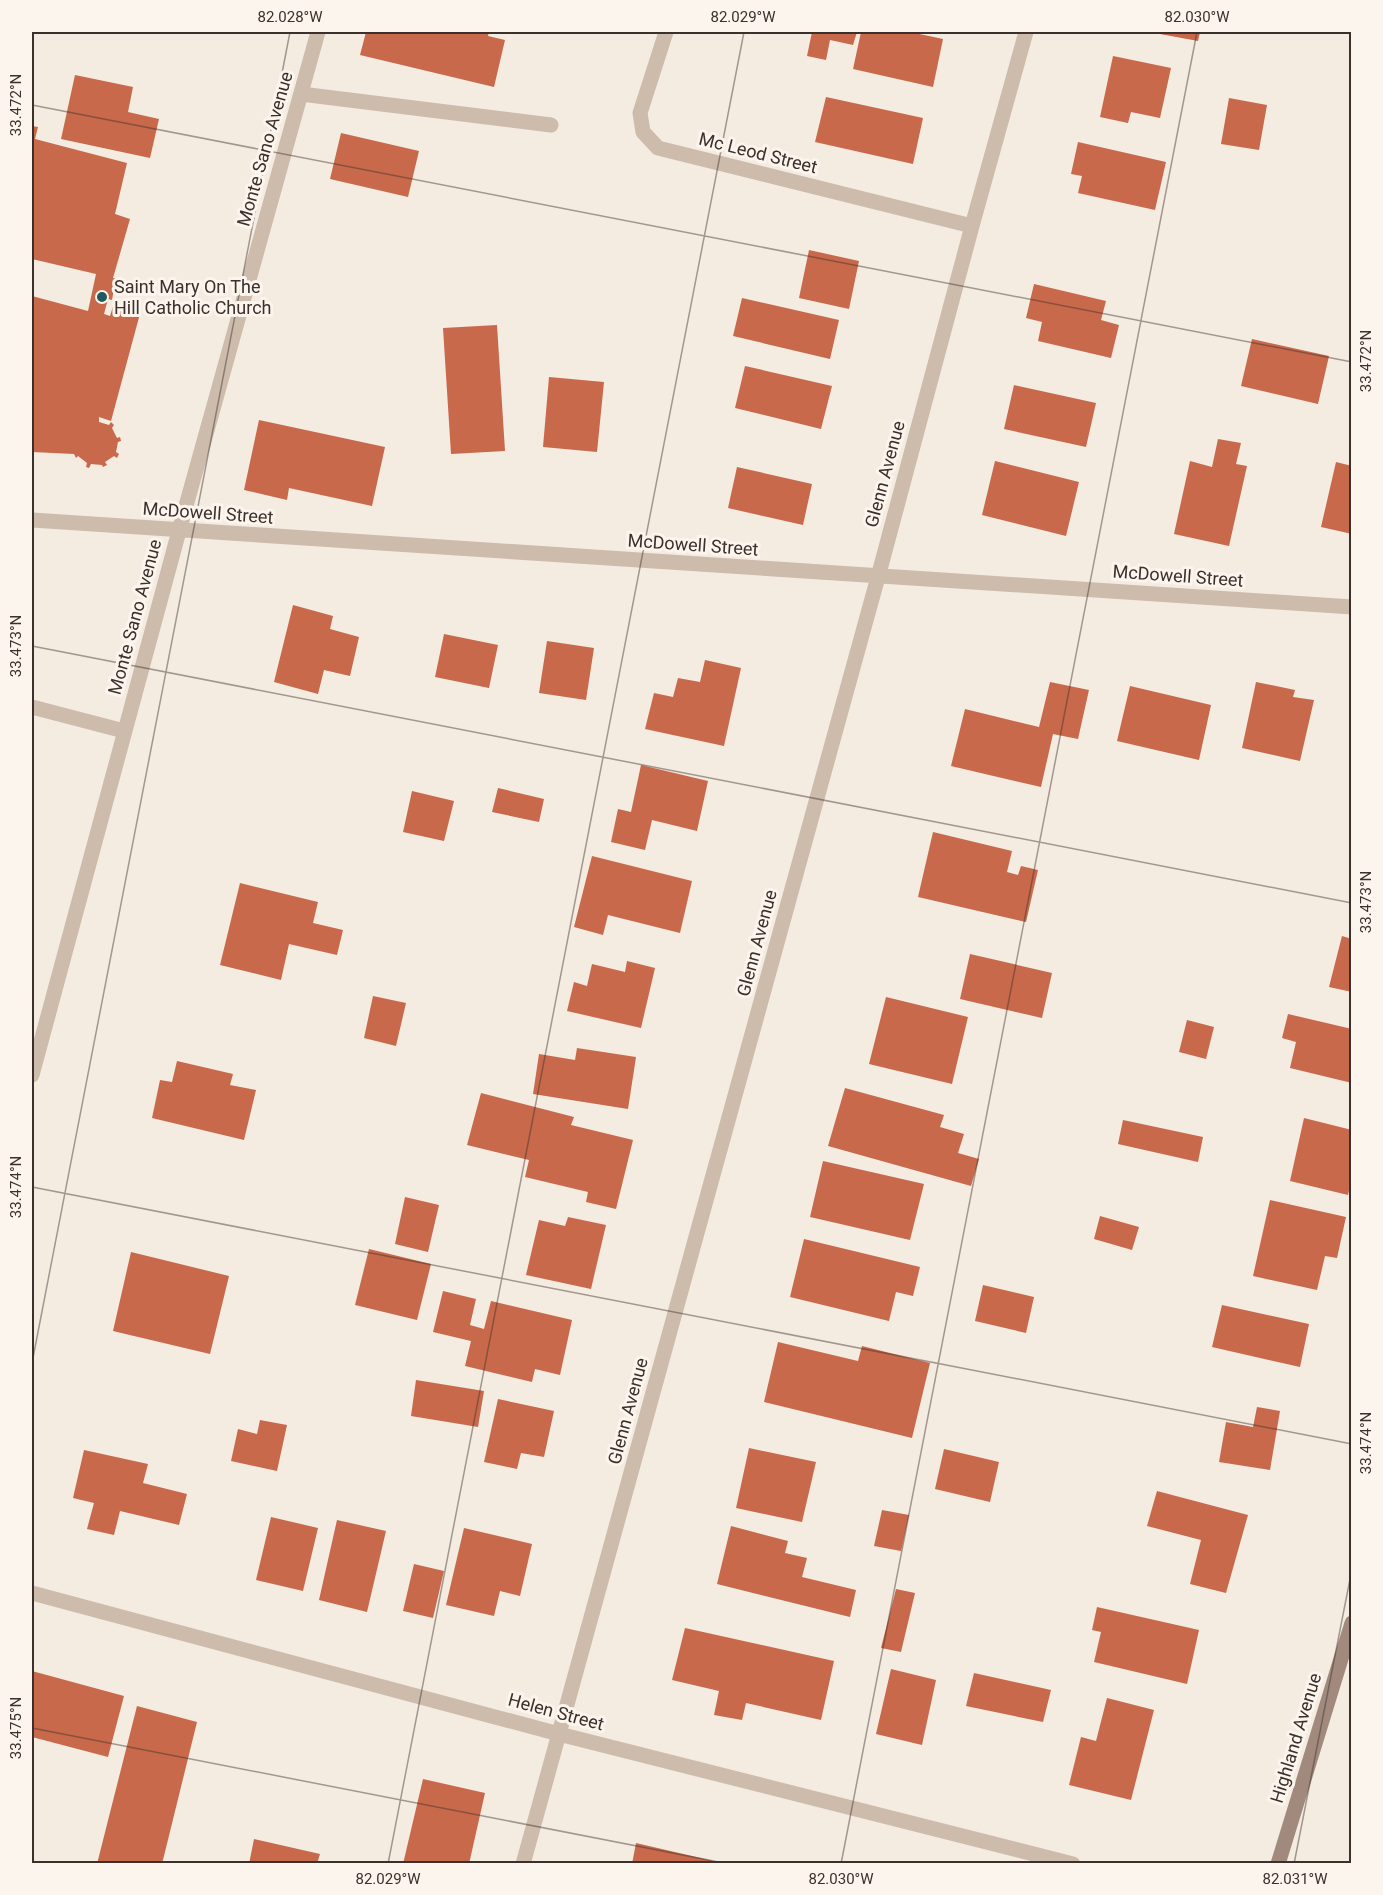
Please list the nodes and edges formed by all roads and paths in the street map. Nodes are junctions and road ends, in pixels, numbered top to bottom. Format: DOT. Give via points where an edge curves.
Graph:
graph roads {
  1 [pos="318,32"];
  2 [pos="666,32"];
  3 [pos="1026,32"];
  4 [pos="301,94"];
  5 [pos="551,126"];
  6 [pos="972,226"];
  7 [pos="32,520"];
  8 [pos="179,531"];
  9 [pos="878,577"];
  10 [pos="1352,607"];
  11 [pos="32,707"];
  12 [pos="124,731"];
  13 [pos="32,1075"];
  14 [pos="32,1593"];
  15 [pos="1350,1631"];
  16 [pos="559,1734"];
  17 [pos="523,1863"];
  18 [pos="1073,1863"];
  19 [pos="1278,1863"];
  1 -- 4 [label="street, Monte Sano Avenue"];
  2 -- 6 [label="street, Mc Leod Street" via="640,113 643,132 658,148"];
  3 -- 6 [label="street, Glenn Avenue"];
  4 -- 5 [label="street"];
  4 -- 8 [label="street, Monte Sano Avenue"];
  6 -- 9 [label="street, Glenn Avenue"];
  7 -- 8 [label="street, McDowell Street"];
  8 -- 9 [label="street, McDowell Street"];
  8 -- 12 [label="street, Monte Sano Avenue"];
  9 -- 10 [label="street, McDowell Street"];
  9 -- 16 [label="street, Glenn Avenue"];
  11 -- 12 [label="street"];
  12 -- 13 [label="street, Monte Sano Avenue"];
  14 -- 16 [label="street, Helen Street"];
  15 -- 19 [label="main road, Highland Avenue"];
  16 -- 17 [label="street, Glenn Avenue"];
  16 -- 18 [label="street, Helen Street"];
}
